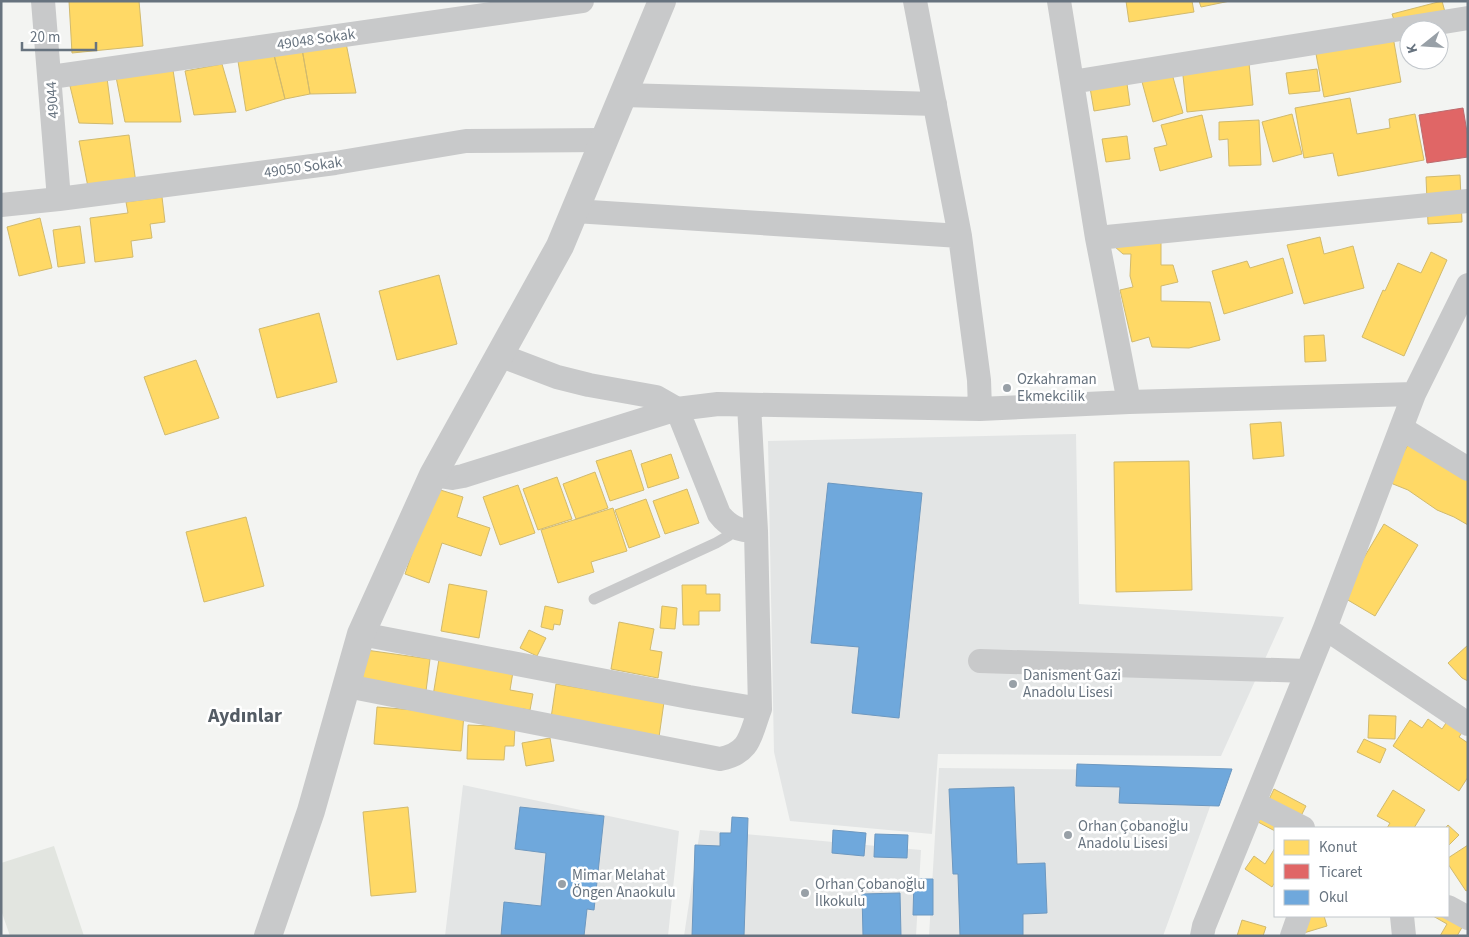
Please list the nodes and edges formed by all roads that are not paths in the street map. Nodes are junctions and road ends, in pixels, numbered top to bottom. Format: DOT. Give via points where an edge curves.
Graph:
graph roads {
  1 [pos="44,1"];
  2 [pos="582,1"];
  3 [pos="662,1"];
  4 [pos="915,1"];
  5 [pos="1059,1"];
  6 [pos="1468,18"];
  7 [pos="51,77"];
  8 [pos="1072,82"];
  9 [pos="623,95"];
  10 [pos="934,104"];
  11 [pos="605,140"];
  12 [pos="59,199"];
  13 [pos="1468,201"];
  14 [pos="1,205"];
  15 [pos="575,211"];
  16 [pos="960,236"];
  17 [pos="1097,238"];
  18 [pos="1468,285"];
  19 [pos="500,355"];
  20 [pos="1414,394"];
  21 [pos="1128,402"];
  22 [pos="748,405"];
  23 [pos="677,409"];
  24 [pos="980,409"];
  25 [pos="1401,428"];
  26 [pos="1468,468"];
  27 [pos="433,475"];
  28 [pos="746,530"];
  29 [pos="594,599"];
  30 [pos="1325,628"];
  31 [pos="361,634"];
  32 [pos="980,661"];
  33 [pos="1307,672"];
  34 [pos="347,686"];
  35 [pos="760,710"];
  36 [pos="1468,724"];
  37 [pos="1254,803"];
  38 [pos="1301,827"];
  39 [pos="1449,907"];
  40 [pos="1298,917"];
  41 [pos="1402,917"];
  42 [pos="1468,918"];
  43 [pos="268,936"];
  44 [pos="1202,936"];
  45 [pos="1292,936"];
  46 [pos="1404,936"];
  1 -- 7 [label="street, 49044"];
  2 -- 7 [label="street, 49048 Sokak"];
  3 -- 9 [label="street"];
  4 -- 10 [label="street"];
  5 -- 8 [label="street"];
  6 -- 8 [label="street"];
  7 -- 12 [label="street, 49044"];
  8 -- 17 [label="street"];
  9 -- 10 [label="street"];
  9 -- 11 [label="street"];
  10 -- 16 [label="street"];
  11 -- 12 [label="street, 49050 Sokak" via="466,141 335,163"];
  11 -- 15 [label="street"];
  12 -- 14 [label="street, 49050 Sokak"];
  13 -- 17 [label="street"];
  15 -- 16 [label="street"];
  15 -- 19 [label="street" via="560,246"];
  16 -- 24 [label="street"];
  17 -- 21 [label="street"];
  18 -- 20 [label="street"];
  19 -- 23 [label="street" via="557,377 656,397"];
  19 -- 27 [label="street"];
  20 -- 21 [label="street"];
  20 -- 25 [label="street"];
  21 -- 24 [label="street"];
  22 -- 23 [label="street" via="718,404"];
  22 -- 24 [label="street"];
  22 -- 28 [label="street"];
  23 -- 27 [label="street" via="463,476"];
  23 -- 28 [label="street" via="719,514 726,523"];
  25 -- 26 [label="street"];
  25 -- 30 [label="street"];
  27 -- 31 [label="street"];
  28 -- 29 [label="lane"];
  28 -- 35 [label="street"];
  30 -- 33 [label="street"];
  30 -- 36 [label="street"];
  31 -- 34 [label="street"];
  31 -- 35 [label="street"];
  32 -- 33 [label="street"];
  33 -- 37 [label="street"];
  34 -- 35 [label="street" via="720,759 732,757 747,745"];
  34 -- 43 [label="street" via="311,811"];
  37 -- 38 [label="street"];
  37 -- 44 [label="street"];
  39 -- 42 [label="street"];
  40 -- 45 [label="street"];
  41 -- 46 [label="street"];
}
